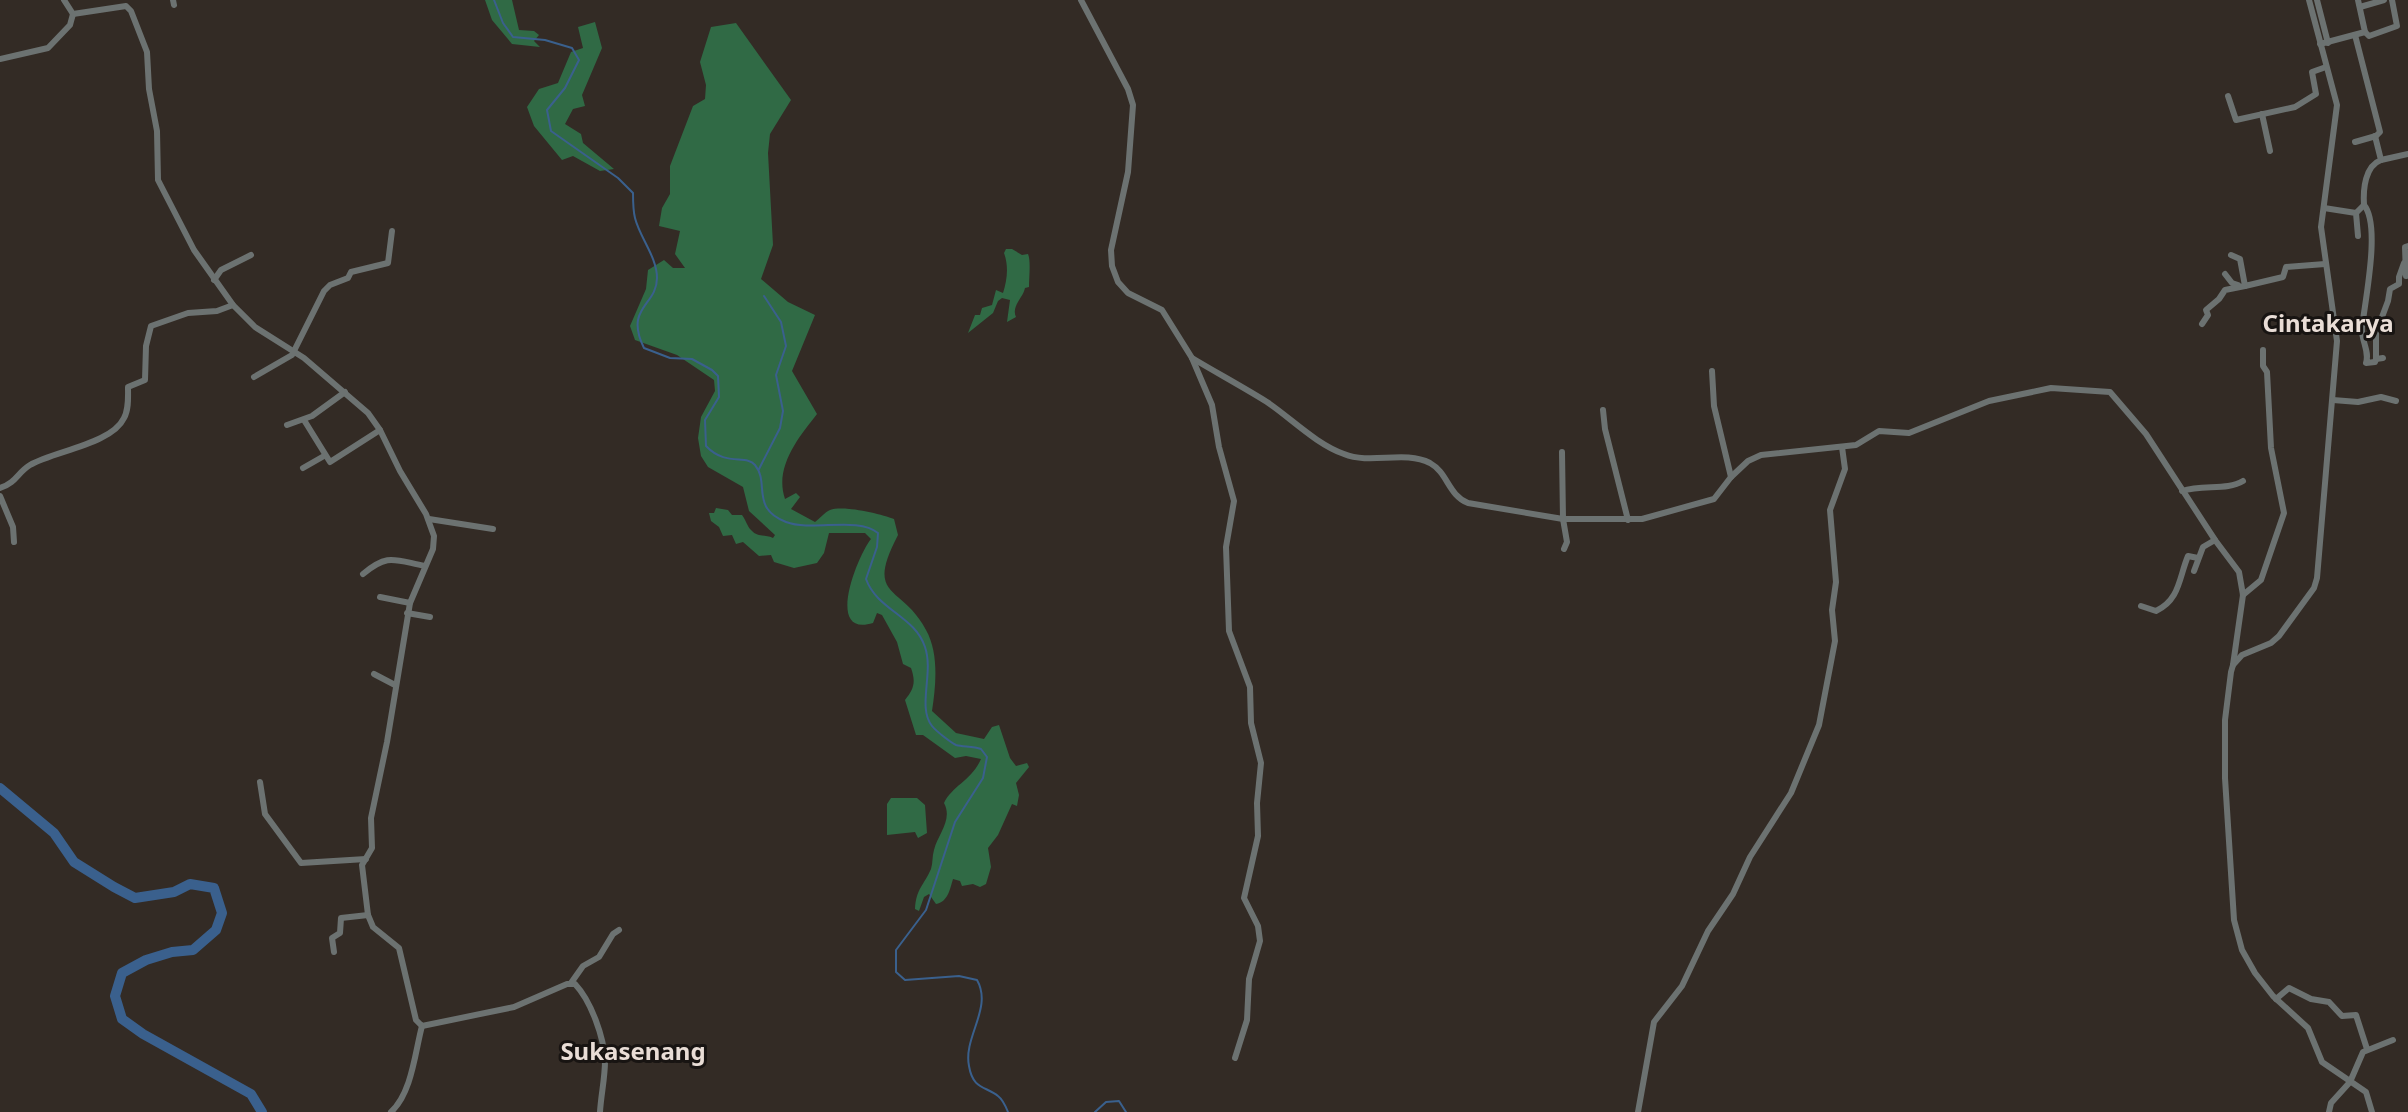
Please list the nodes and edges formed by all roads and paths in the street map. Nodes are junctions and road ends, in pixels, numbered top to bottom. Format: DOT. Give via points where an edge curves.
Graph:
graph roads {
  1 [pos="64,0"];
  2 [pos="133,0"];
  3 [pos="1081,0"];
  4 [pos="2309,0"];
  5 [pos="2317,0"];
  6 [pos="2384,0"];
  7 [pos="2392,0"];
  8 [pos="2359,3"];
  9 [pos="126,6"];
  10 [pos="73,14"];
  11 [pos="2365,32"];
  12 [pos="2355,35"];
  13 [pos="2328,43"];
  14 [pos="2320,44"];
  15 [pos="0,59"];
  16 [pos="2326,67"];
  17 [pos="2228,96"];
  18 [pos="2262,114"];
  19 [pos="2375,136"];
  20 [pos="2355,142"];
  21 [pos="2270,151"];
  22 [pos="2408,154"];
  23 [pos="2381,160"];
  24 [pos="2364,205"];
  25 [pos="2324,208"];
  26 [pos="2356,213"];
  27 [pos="392,231"];
  28 [pos="2358,236"];
  29 [pos="2408,246"];
  30 [pos="251,255"];
  31 [pos="2231,255"];
  32 [pos="2404,263"];
  33 [pos="2325,264"];
  34 [pos="2225,274"];
  35 [pos="2406,276"];
  36 [pos="214,280"];
  37 [pos="2243,286"];
  38 [pos="233,305"];
  39 [pos="2202,324"];
  40 [pos="2263,350"];
  41 [pos="295,351"];
  42 [pos="1192,358"];
  43 [pos="1712,371"];
  44 [pos="254,377"];
  45 [pos="345,392"];
  46 [pos="2333,400"];
  47 [pos="2396,401"];
  48 [pos="1603,410"];
  49 [pos="304,420"];
  50 [pos="287,425"];
  51 [pos="380,430"];
  52 [pos="1842,447"];
  53 [pos="1562,452"];
  54 [pos="324,456"];
  55 [pos="303,468"];
  56 [pos="1731,477"];
  57 [pos="2243,481"];
  58 [pos="0,488"];
  59 [pos="2182,491"];
  60 [pos="0,496"];
  61 [pos="429,519"];
  62 [pos="1563,519"];
  63 [pos="1628,520"];
  64 [pos="493,529"];
  65 [pos="2215,540"];
  66 [pos="14,542"];
  67 [pos="1564,549"];
  68 [pos="2198,558"];
  69 [pos="425,566"];
  70 [pos="2194,571"];
  71 [pos="363,574"];
  72 [pos="2243,595"];
  73 [pos="380,597"];
  74 [pos="410,603"];
  75 [pos="2141,606"];
  76 [pos="407,613"];
  77 [pos="430,617"];
  78 [pos="2233,665"];
  79 [pos="374,674"];
  80 [pos="395,685"];
  81 [pos="260,782"];
  82 [pos="366,859"];
  83 [pos="368,915"];
  84 [pos="619,930"];
  85 [pos="334,952"];
  86 [pos="571,983"];
  87 [pos="2276,999"];
  88 [pos="422,1026"];
  89 [pos="2393,1040"];
  90 [pos="2367,1049"];
  91 [pos="1235,1058"];
  92 [pos="2350,1082"];
  93 [pos="391,1112"];
  94 [pos="600,1112"];
  95 [pos="1638,1112"];
  96 [pos="2329,1112"];
  97 [pos="2372,1112"];
  1 -- 10 [label="street"];
  2 -- 9 [label="street"];
  3 -- 42 [label="street" via="1133,105 1128,172 1111,250 1114,273 1128,293 1162,310"];
  4 -- 14 [label="street"];
  5 -- 13 [label="street"];
  6 -- 8 [label="street"];
  7 -- 11 [label="street" via="2396,26 2369,36"];
  8 -- 11 [label="street"];
  9 -- 10 [label="street"];
  9 -- 36 [label="street" via="147,52 158,180"];
  10 -- 15 [label="street" via="70,25 43,51"];
  11 -- 12 [label="street"];
  12 -- 13 [label="street"];
  12 -- 19 [label="street" via="2380,132"];
  13 -- 14 [label="street"];
  14 -- 16 [label="street"];
  16 -- 18 [label="street" via="2312,72 2315,94 2295,107"];
  16 -- 25 [label="street" via="2337,105"];
  17 -- 18 [label="street" via="2236,120"];
  18 -- 21 [label="street"];
  19 -- 20 [label="street"];
  19 -- 23 [label="street"];
  22 -- 23 [label="street"];
  23 -- 24 [label="street" via="2368,169"];
  24 -- 26 [label="street"];
  24 -- 32 [label="street" via="2371,215 2361,339 2366,363 2379,358 2376,333"];
  25 -- 26 [label="street"];
  25 -- 33 [label="street"];
  26 -- 28 [label="street"];
  27 -- 41 [label="street" via="388,263 351,272 327,288"];
  29 -- 32 [label="street"];
  30 -- 36 [label="street" via="221,270"];
  31 -- 37 [label="street" via="2240,259"];
  32 -- 35 [label="street"];
  33 -- 37 [label="street" via="2286,267 2283,277"];
  33 -- 46 [label="street" via="2337,341"];
  34 -- 37 [label="street"];
  36 -- 38 [label="street"];
  37 -- 39 [label="street" via="2225,290 2206,310"];
  38 -- 41 [label="street" via="262,333"];
  38 -- 58 [label="street" via="151,326 145,380 128,387 122,422 104,437 30,465"];
  40 -- 72 [label="street" via="2271,448 2284,513 2261,580"];
  41 -- 44 [label="street"];
  41 -- 45 [label="street"];
  42 -- 62 [label="street" via="1338,452 1428,462 1462,500"];
  42 -- 91 [label="street" via="1212,405 1234,501 1226,547 1229,631 1250,687 1251,723 1261,763 1258,836 1244,898 1260,941"];
  43 -- 56 [label="street" via="1714,406"];
  45 -- 49 [label="street"];
  45 -- 51 [label="street"];
  46 -- 47 [label="street"];
  46 -- 78 [label="street" via="2316,584 2276,639 2245,653"];
  48 -- 63 [label="street"];
  49 -- 50 [label="street"];
  49 -- 54 [label="street"];
  51 -- 54 [label="street" via="331,462"];
  51 -- 61 [label="street"];
  52 -- 56 [label="street" via="1761,455"];
  52 -- 59 [label="street" via="1860,444 1879,431 1909,433 1989,401 2051,388 2108,391 2146,434"];
  52 -- 95 [label="street" via="1845,469 1830,510 1835,641 1819,725 1791,793 1708,931 1682,986 1654,1022"];
  53 -- 62 [label="street"];
  54 -- 55 [label="street"];
  56 -- 63 [label="street" via="1714,499"];
  57 -- 59 [label="street"];
  59 -- 65 [label="street"];
  60 -- 66 [label="street"];
  61 -- 64 [label="street"];
  61 -- 69 [label="street" via="434,543"];
  62 -- 63 [label="street"];
  62 -- 67 [label="street"];
  65 -- 68 [label="street"];
  65 -- 72 [label="street" via="2237,568"];
  68 -- 70 [label="street"];
  68 -- 75 [label="street" via="2188,556 2179,587 2167,603 2156,611"];
  69 -- 71 [label="street" via="383,560"];
  69 -- 74 [label="street"];
  72 -- 78 [label="street"];
  73 -- 74 [label="street"];
  74 -- 76 [label="street"];
  76 -- 77 [label="street"];
  76 -- 80 [label="street"];
  78 -- 87 [label="street" via="2225,720 2234,920 2242,950"];
  79 -- 80 [label="street"];
  80 -- 82 [label="street" via="371,818 372,848"];
  81 -- 82 [label="street" via="265,814 301,863"];
  82 -- 83 [label="street" via="362,870"];
  83 -- 85 [label="street" via="341,918 341,931 332,938"];
  83 -- 88 [label="street" via="373,927 399,948 415,1017"];
  84 -- 86 [label="street"];
  86 -- 88 [label="street" via="504,1010"];
  86 -- 94 [label="street" via="584,999 603,1046"];
  87 -- 90 [label="street" via="2294,989 2329,1002 2342,1016 2356,1015"];
  87 -- 92 [label="street" via="2308,1028 2322,1062"];
  88 -- 93 [label="street" via="407,1084"];
  89 -- 90 [label="street"];
  90 -- 92 [label="street"];
  92 -- 96 [label="street"];
  92 -- 97 [label="street" via="2368,1095"];
}
